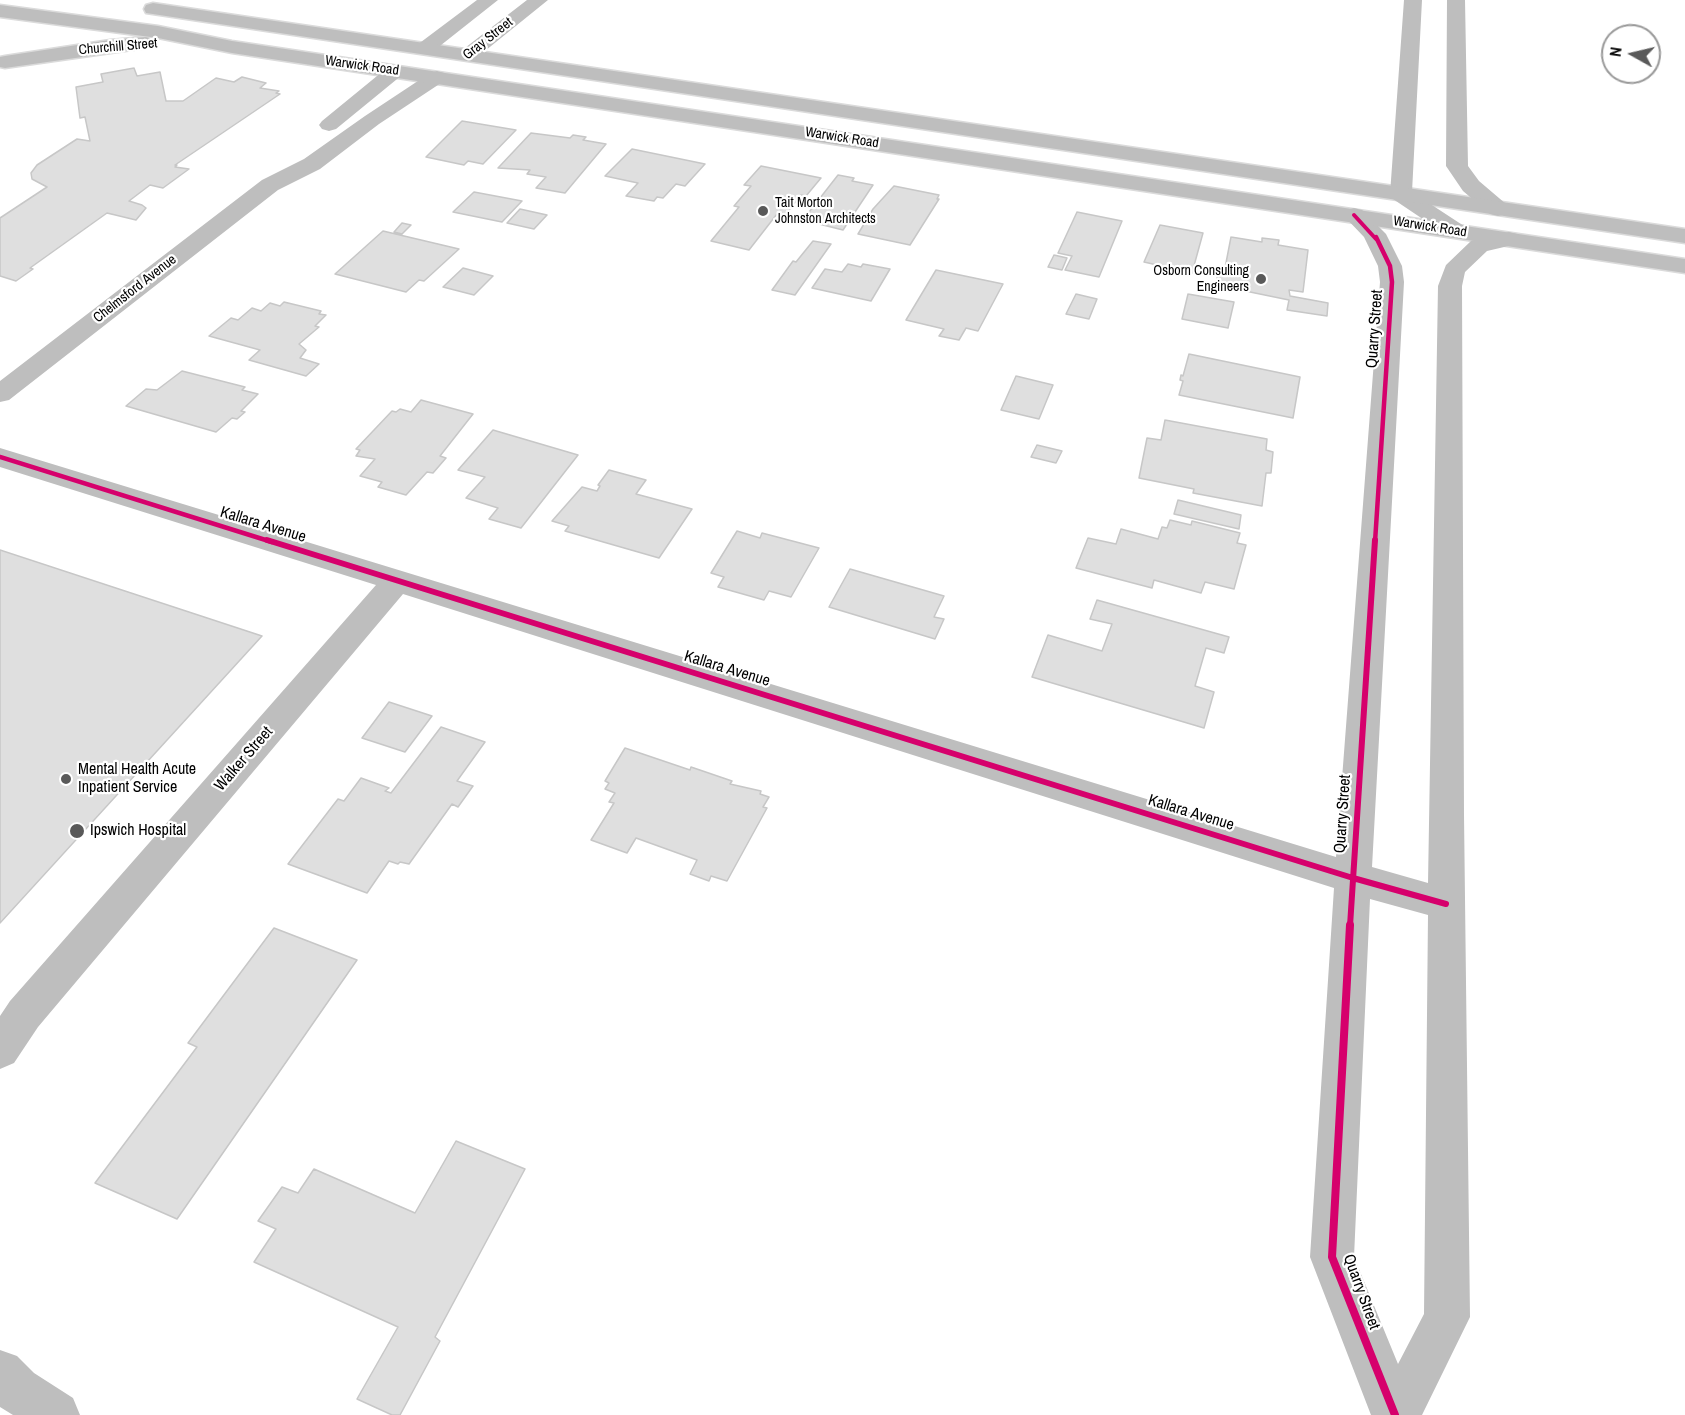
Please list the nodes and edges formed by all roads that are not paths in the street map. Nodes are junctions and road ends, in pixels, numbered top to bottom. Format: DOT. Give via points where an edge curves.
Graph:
graph roads {
  1 [pos="490,0"];
  2 [pos="1413,0"];
  3 [pos="1456,0"];
  4 [pos="535,3"];
  5 [pos="137,7"];
  6 [pos="0,11"];
  7 [pos="208,17"];
  8 [pos="102,21"];
  9 [pos="232,47"];
  10 [pos="424,49"];
  11 [pos="468,55"];
  12 [pos="2,58"];
  13 [pos="1409,68"];
  14 [pos="395,71"];
  15 [pos="1456,75"];
  16 [pos="437,78"];
  17 [pos="314,136"];
  18 [pos="296,151"];
  19 [pos="270,185"];
  20 [pos="1401,194"];
  21 [pos="1354,215"];
  22 [pos="1504,224"];
  23 [pos="1456,231"];
  24 [pos="1685,236"];
  25 [pos="1685,266"];
  26 [pos="0,394"];
  27 [pos="0,457"];
  28 [pos="398,581"];
  29 [pos="1353,878"];
  30 [pos="1446,904"];
  31 [pos="0,1050"];
  32 [pos="0,1373"];
  33 [pos="56,1415"];
  34 [pos="1396,1415"];
  1 -- 4 [label="street" via="504,8"];
  1 -- 10 [label="street, Gray Street"];
  2 -- 13 [label="street"];
  3 -- 15 [label="street"];
  4 -- 11 [label="street, Gray Street"];
  5 -- 7 [label="street, Warwick Road"];
  6 -- 8 [label="street, Warwick Road"];
  7 -- 8 [label="street"];
  7 -- 10 [label="street, Warwick Road"];
  8 -- 9 [label="street, Warwick Road"];
  8 -- 12 [label="street, Churchill Street" via="68,45"];
  9 -- 12 [label="street, Churchill Street" via="132,44"];
  9 -- 14 [label="street, Warwick Road"];
  10 -- 11 [label="street, Warwick Road"];
  10 -- 14 [label="street, Gray Street"];
  11 -- 16 [label="street, Gray Street"];
  11 -- 20 [label="street, Warwick Road"];
  13 -- 15 [label="street"];
  13 -- 20 [label="street"];
  14 -- 16 [label="street, Warwick Road"];
  14 -- 17 [label="street"];
  15 -- 22 [label="street" via="1457,166"];
  16 -- 19 [label="street, Chelmsford Avenue" via="312,164"];
  16 -- 21 [label="street, Warwick Road"];
  18 -- 19 [label="street, Chelmsford Avenue" via="286,158"];
  19 -- 26 [label="street, Chelmsford Avenue"];
  20 -- 22 [label="street, Warwick Road"];
  20 -- 23 [label="street"];
  21 -- 23 [label="street, Warwick Road"];
  21 -- 29 [label="street, Quarry Street" via="1374,234 1390,266 1392,282"];
  22 -- 23 [label="street, Warwick Road"];
  22 -- 24 [label="street, Warwick Road"];
  22 -- 25 [label="street, Warwick Road"];
  22 -- 30 [label="street, Quarry Street" via="1454,270 1450,286"];
  27 -- 28 [label="street, Kallara Avenue"];
  28 -- 29 [label="street, Kallara Avenue"];
  28 -- 31 [label="street, Walker Street" via="24,1014"];
  29 -- 30 [label="street, Kallara Avenue"];
  29 -- 34 [label="street, Quarry Street" via="1332,1257"];
  30 -- 34 [label="street, Quarry Street" via="1448,1317"];
  32 -- 33 [label="street" via="17,1390"];
}
